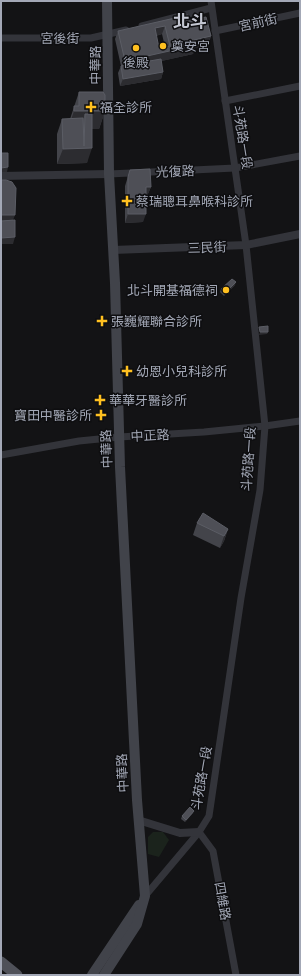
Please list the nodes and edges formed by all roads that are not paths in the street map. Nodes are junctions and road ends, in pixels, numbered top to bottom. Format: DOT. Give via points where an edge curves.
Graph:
graph roads {
  1 [pos="107,1"];
  2 [pos="211,5"];
  3 [pos="300,12"];
  4 [pos="215,32"];
  5 [pos="108,34"];
  6 [pos="1,38"];
  7 [pos="300,86"];
  8 [pos="225,101"];
  9 [pos="300,156"];
  10 [pos="235,168"];
  11 [pos="109,174"];
  12 [pos="1,176"];
  13 [pos="300,234"];
  14 [pos="246,245"];
  15 [pos="113,250"];
  16 [pos="300,421"];
  17 [pos="265,426"];
  18 [pos="119,437"];
  19 [pos="1,455"];
  20 [pos="138,820"];
  21 [pos="199,832"];
  22 [pos="145,896"];
  23 [pos="1,962"];
  24 [pos="17,975"];
  25 [pos="92,975"];
  26 [pos="104,975"];
  27 [pos="236,975"];
  1 -- 5 [label="main road, 中華路"];
  2 -- 4 [label="street, 斗苑路一段"];
  2 -- 5 [label="street, 宮後街"];
  3 -- 4 [label="street, 宮前街"];
  4 -- 8 [label="street, 斗苑路一段"];
  5 -- 6 [label="street, 宮後街" via="91,38"];
  5 -- 11 [label="main road, 中華路"];
  7 -- 8 [label="street"];
  8 -- 10 [label="street, 斗苑路一段"];
  9 -- 10 [label="street, 光復路"];
  10 -- 11 [label="street, 光復路"];
  10 -- 14 [label="street, 斗苑路一段"];
  11 -- 12 [label="street, 光復路"];
  11 -- 15 [label="main road, 中華路"];
  13 -- 14 [label="street, 三民街"];
  14 -- 15 [label="street, 三民街"];
  14 -- 17 [label="street, 斗苑路一段"];
  15 -- 18 [label="main road, 中華路"];
  16 -- 17 [label="street, 中正路"];
  17 -- 18 [label="street, 中正路"];
  17 -- 21 [label="street, 斗苑路一段" via="260,490 241,598 209,816"];
  18 -- 19 [label="street, 中正路" via="79,441"];
  18 -- 20 [label="main road, 中華路"];
  20 -- 21 [label="street" via="180,833"];
  20 -- 22 [label="main road, 中華路"];
  21 -- 22 [label="street, 斗苑路一段"];
  21 -- 27 [label="street, 四維路" via="213,851"];
  22 -- 25 [label="main road, 斗苑路一段"];
  22 -- 26 [label="main road, 斗苑路一段" via="137,924"];
  23 -- 24 [label="main road"];
}
